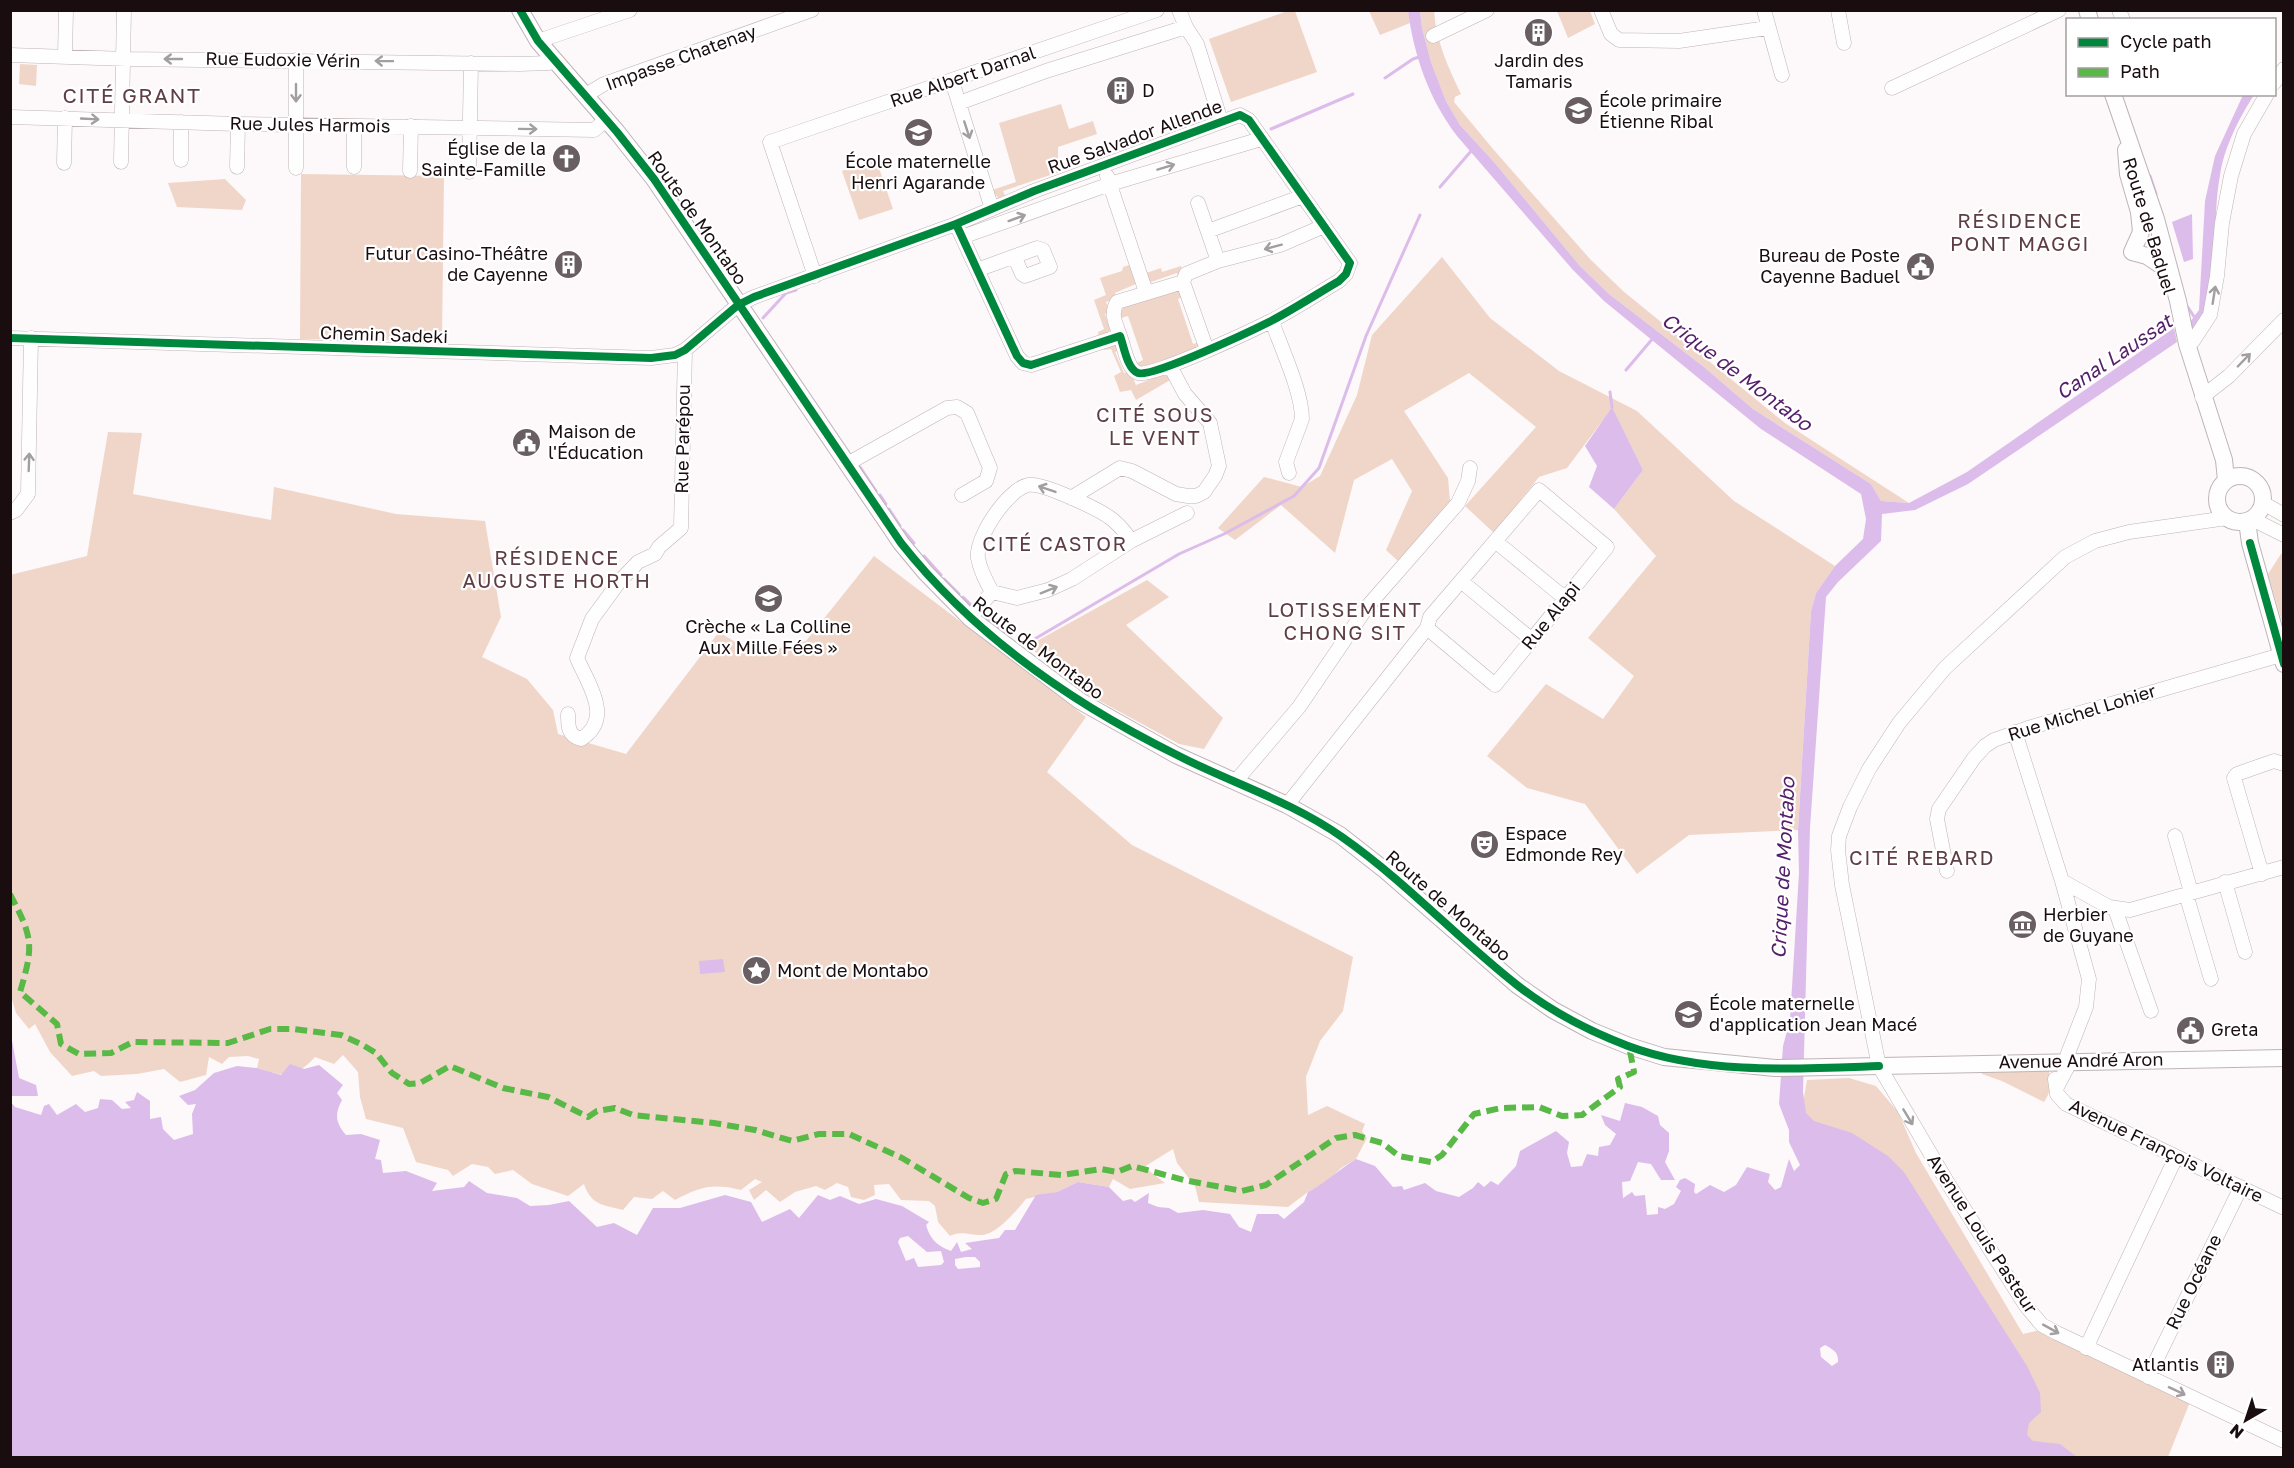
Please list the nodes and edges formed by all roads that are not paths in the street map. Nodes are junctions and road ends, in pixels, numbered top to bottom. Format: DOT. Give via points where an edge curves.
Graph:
graph roads {
  1 [pos="66,10"];
  2 [pos="124,10"];
  3 [pos="520,10"];
  4 [pos="630,10"];
  5 [pos="812,10"];
  6 [pos="1156,10"];
  7 [pos="1179,10"];
  8 [pos="1487,10"];
  9 [pos="1601,10"];
  10 [pos="1764,10"];
  11 [pos="1838,10"];
  12 [pos="2059,10"];
  13 [pos="1186,27"];
  14 [pos="1767,28"];
  15 [pos="1433,36"];
  16 [pos="538,41"];
  17 [pos="1844,44"];
  18 [pos="10,55"];
  19 [pos="65,56"];
  20 [pos="124,59"];
  21 [pos="296,60"];
  22 [pos="555,60"];
  23 [pos="471,63"];
  24 [pos="1782,75"];
  25 [pos="952,81"];
  26 [pos="1892,88"];
  27 [pos="586,95"];
  28 [pos="2114,96"];
  29 [pos="2266,96"];
  30 [pos="959,103"];
  31 [pos="10,117"];
  32 [pos="65,118"];
  33 [pos="606,120"];
  34 [pos="121,121"];
  35 [pos="1221,121"];
  36 [pos="181,122"];
  37 [pos="238,124"];
  38 [pos="296,125"];
  39 [pos="354,126"];
  40 [pos="411,126"];
  41 [pos="470,128"];
  42 [pos="2123,128"];
  43 [pos="1261,138"];
  44 [pos="2126,150"];
  45 [pos="181,160"];
  46 [pos="121,162"];
  47 [pos="64,163"];
  48 [pos="1103,165"];
  49 [pos="237,167"];
  50 [pos="354,167"];
  51 [pos="296,168"];
  52 [pos="411,171"];
  53 [pos="469,171"];
  54 [pos="1110,184"];
  55 [pos="1303,196"];
  56 [pos="1198,203"];
  57 [pos="992,209"];
  58 [pos="956,224"];
  59 [pos="1324,226"];
  60 [pos="1208,231"];
  61 [pos="962,237"];
  62 [pos="1015,258"];
  63 [pos="1218,261"];
  64 [pos="2159,264"];
  65 [pos="977,270"];
  66 [pos="815,276"];
  67 [pos="1183,282"];
  68 [pos="1146,292"];
  69 [pos="738,304"];
  70 [pos="2283,320"];
  71 [pos="1272,321"];
  72 [pos="2184,335"];
  73 [pos="1120,336"];
  74 [pos="10,338"];
  75 [pos="31,338"];
  76 [pos="685,350"];
  77 [pos="1207,350"];
  78 [pos="1170,366"];
  79 [pos="2202,398"];
  80 [pos="847,464"];
  81 [pos="1470,468"];
  82 [pos="1288,473"];
  83 [pos="2234,478"];
  84 [pos="962,495"];
  85 [pos="1071,498"];
  86 [pos="2263,503"];
  87 [pos="10,513"];
  88 [pos="1187,513"];
  89 [pos="2283,515"];
  90 [pos="2236,518"];
  91 [pos="2283,535"];
  92 [pos="1131,541"];
  93 [pos="1495,541"];
  94 [pos="1461,581"];
  95 [pos="992,592"];
  96 [pos="1566,599"];
  97 [pos="970,618"];
  98 [pos="1428,623"];
  99 [pos="1532,640"];
  100 [pos="2282,659"];
  101 [pos="568,714"];
  102 [pos="2015,732"];
  103 [pos="2283,764"];
  104 [pos="1235,782"];
  105 [pos="1287,805"];
  106 [pos="2175,836"];
  107 [pos="2283,867"];
  108 [pos="1947,871"];
  109 [pos="2262,874"];
  110 [pos="2062,881"];
  111 [pos="2225,882"];
  112 [pos="2188,893"];
  113 [pos="2115,909"];
  114 [pos="2246,952"];
  115 [pos="2211,979"];
  116 [pos="2151,1011"];
  117 [pos="2283,1058"];
  118 [pos="2068,1061"];
  119 [pos="2047,1062"];
  120 [pos="1879,1066"];
  121 [pos="2057,1087"];
  122 [pos="2176,1157"];
  123 [pos="2241,1187"];
  124 [pos="2283,1208"];
  125 [pos="2086,1348"];
  126 [pos="2148,1377"];
  127 [pos="2283,1441"];
  1 -- 19 [label="street"];
  2 -- 20 [label="street"];
  3 -- 16 [label="main road, Route de Montabo"];
  4 -- 16 [label="street"];
  5 -- 27 [label="street, Impasse Chatenay" via="604,84"];
  6 -- 25 [label="street, Rue Albert Darnal"];
  7 -- 13 [label="street"];
  8 -- 15 [label="street"];
  9 -- 14 [label="street" via="1611,34 1619,40 1679,41"];
  10 -- 14 [label="street"];
  11 -- 17 [label="street"];
  12 -- 26 [label="street"];
  13 -- 30 [label="street, Rue Albert Darnal"];
  13 -- 35 [label="street" via="1197,44"];
  14 -- 24 [label="street"];
  16 -- 22 [label="main road, Route de Montabo"];
  18 -- 19 [label="street, Rue Eudoxie Vérin"];
  19 -- 20 [label="street, Rue Eudoxie Vérin"];
  21 -- 20 [label="street, Rue Eudoxie Vérin, one-way"];
  20 -- 34 [label="street"];
  23 -- 21 [label="street, Rue Eudoxie Vérin, one-way"];
  21 -- 38 [label="street, one-way"];
  22 -- 23 [label="street, Rue Eudoxie Vérin"];
  22 -- 27 [label="main road, Route de Montabo"];
  23 -- 41 [label="street"];
  25 -- 30 [label="street"];
  25 -- 66 [label="street, Rue Albert Darnal" via="770,142"];
  27 -- 33 [label="main road, Route de Montabo"];
  28 -- 42 [label="main road, Route de Baduel"];
  72 -- 29 [label="street, one-way" via="2193,341 2210,315 2230,176 2244,134"];
  30 -- 57 [label="street, Rue Albert Darnal, one-way"];
  31 -- 32 [label="street, Rue Jules Harmois"];
  32 -- 34 [label="street, Rue Jules Harmois, one-way"];
  32 -- 47 [label="street"];
  41 -- 33 [label="street, Rue Jules Harmois, one-way" via="594,130"];
  33 -- 69 [label="main road, Route de Montabo" via="654,179"];
  34 -- 36 [label="street, Rue Jules Harmois"];
  34 -- 46 [label="street"];
  35 -- 43 [label="street, Rue Salvador Allende" via="1240,115 1249,120"];
  35 -- 48 [label="street, Rue Salvador Allende"];
  36 -- 37 [label="street, Rue Jules Harmois"];
  36 -- 45 [label="street"];
  37 -- 38 [label="street, Rue Jules Harmois"];
  37 -- 49 [label="street"];
  38 -- 39 [label="street, Rue Jules Harmois"];
  38 -- 51 [label="street"];
  39 -- 40 [label="street, Rue Jules Harmois"];
  39 -- 50 [label="street"];
  40 -- 41 [label="street, Rue Jules Harmois"];
  40 -- 52 [label="street"];
  41 -- 53 [label="street"];
  42 -- 44 [label="main road, Route de Baduel"];
  42 -- 72 [label="main road, Route de Baduel" via="2156,219"];
  54 -- 43 [label="street, one-way"];
  43 -- 55 [label="street, Rue Salvador Allende"];
  44 -- 64 [label="main road, Route de Baduel"];
  44 -- 64 [label="main road" via="2141,232 2132,252"];
  48 -- 54 [label="street"];
  48 -- 57 [label="street, Rue Salvador Allende"];
  61 -- 54 [label="street, one-way"];
  54 -- 68 [label="street"];
  55 -- 59 [label="street, Rue Salvador Allende"];
  55 -- 60 [label="street"];
  56 -- 60 [label="street"];
  57 -- 58 [label="street, Rue Salvador Allende"];
  58 -- 61 [label="street"];
  58 -- 66 [label="street, Rue Salvador Allende"];
  59 -- 63 [label="street, one-way" via="1280,245"];
  59 -- 71 [label="street, Rue Salvador Allende" via="1350,263 1346,274"];
  60 -- 63 [label="street"];
  61 -- 65 [label="street"];
  62 -- 65 [label="street"];
  63 -- 67 [label="street" via="1186,274"];
  64 -- 72 [label="main road, Route de Baduel"];
  65 -- 73 [label="street" via="1023,363 1031,365"];
  66 -- 69 [label="street, Rue Salvador Allende"];
  67 -- 68 [label="street"];
  67 -- 77 [label="street"];
  68 -- 73 [label="street" via="1115,305 1113,316"];
  69 -- 76 [label="street, Chemin Sadeki"];
  69 -- 80 [label="main road, Route de Montabo"];
  79 -- 70 [label="street, one-way"];
  71 -- 77 [label="street, Rue Salvador Allende"];
  71 -- 82 [label="street" via="1302,413 1286,462"];
  72 -- 79 [label="main road, Route de Baduel"];
  73 -- 78 [label="street, Rue Salvador Allende" via="1131,367 1137,372"];
  74 -- 75 [label="street, Chemin Sadeki"];
  75 -- 76 [label="street, Chemin Sadeki" via="651,358"];
  87 -- 75 [label="street, one-way" via="28,494"];
  76 -- 101 [label="street, Rue Parépou" via="681,528 655,554 638,562 592,619 578,658 599,709 587,736 581,739 570,733"];
  77 -- 78 [label="street, Rue Salvador Allende"];
  78 -- 85 [label="street" via="1185,394 1210,423 1219,466 1210,486 1196,496 1182,495 1120,468"];
  79 -- 83 [label="main road, Route de Baduel"];
  80 -- 84 [label="street" via="947,408 957,407 968,416 990,468 986,481"];
  80 -- 97 [label="main road, Route de Montabo" via="907,550"];
  81 -- 104 [label="street" via="1458,503 1367,607 1299,707"];
  83 -- 86 [label="main road" via="2256,482"];
  83 -- 90 [label="main road" via="2217,496"];
  85 -- 92 [label="street" via="1112,519"];
  85 -- 95 [label="street, one-way" via="1044,486 1029,485 1009,498 981,536 977,556"];
  86 -- 89 [label="street"];
  86 -- 90 [label="main road" via="2260,511"];
  88 -- 92 [label="street"];
  90 -- 91 [label="street"];
  90 -- 100 [label="main road" via="2250,543"];
  90 -- 120 [label="street, Avenue Louis Pasteur" via="2129,532 2095,541 2065,557 1945,668 1899,723 1847,813 1838,850"];
  95 -- 92 [label="street, one-way" via="1017,598 1032,596 1072,579"];
  93 -- 94 [label="street"];
  93 -- 96 [label="street"];
  93 -- 96 [label="street, Rue Alapi" via="1539,489 1607,547"];
  94 -- 98 [label="street"];
  94 -- 99 [label="street"];
  95 -- 97 [label="street"];
  96 -- 99 [label="street, Rue Alapi"];
  97 -- 104 [label="main road, Route de Montabo" via="1080,701 1176,755"];
  98 -- 99 [label="street, Rue Alapi" via="1495,685"];
  98 -- 105 [label="street"];
  100 -- 102 [label="street, Rue Michel Lohier"];
  102 -- 108 [label="street, Rue Michel Lohier" via="1985,746 1942,802 1937,819"];
  102 -- 110 [label="street, Avenue François Voltaire"];
  103 -- 109 [label="street" via="2274,761 2234,778"];
  104 -- 105 [label="main road, Route de Montabo"];
  105 -- 120 [label="main road, Route de Montabo" via="1340,835 1386,871 1517,985 1592,1030 1664,1057 1775,1068"];
  106 -- 112 [label="street"];
  107 -- 109 [label="street"];
  109 -- 111 [label="street"];
  110 -- 113 [label="street"];
  110 -- 118 [label="street, Avenue François Voltaire" via="2089,979 2086,1007"];
  111 -- 112 [label="street"];
  111 -- 114 [label="street"];
  112 -- 113 [label="street" via="2130,910"];
  112 -- 115 [label="street"];
  113 -- 116 [label="street"];
  117 -- 118 [label="main road, Avenue André Aron"];
  118 -- 119 [label="main road, Avenue André Aron"];
  118 -- 121 [label="street, Avenue François Voltaire"];
  119 -- 120 [label="main road, Avenue André Aron"];
  119 -- 121 [label="street, Avenue François Voltaire"];
  120 -- 125 [label="street, Avenue Louis Pasteur, one-way" via="2026,1306 2042,1325"];
  121 -- 122 [label="street, Avenue François Voltaire" via="2057,1094 2066,1104"];
  122 -- 123 [label="street, Avenue François Voltaire"];
  122 -- 125 [label="street"];
  123 -- 124 [label="street, Avenue François Voltaire"];
  123 -- 126 [label="street, Rue Océane"];
  125 -- 126 [label="street, Avenue Louis Pasteur"];
  126 -- 127 [label="street, Avenue Louis Pasteur, one-way"];
}
